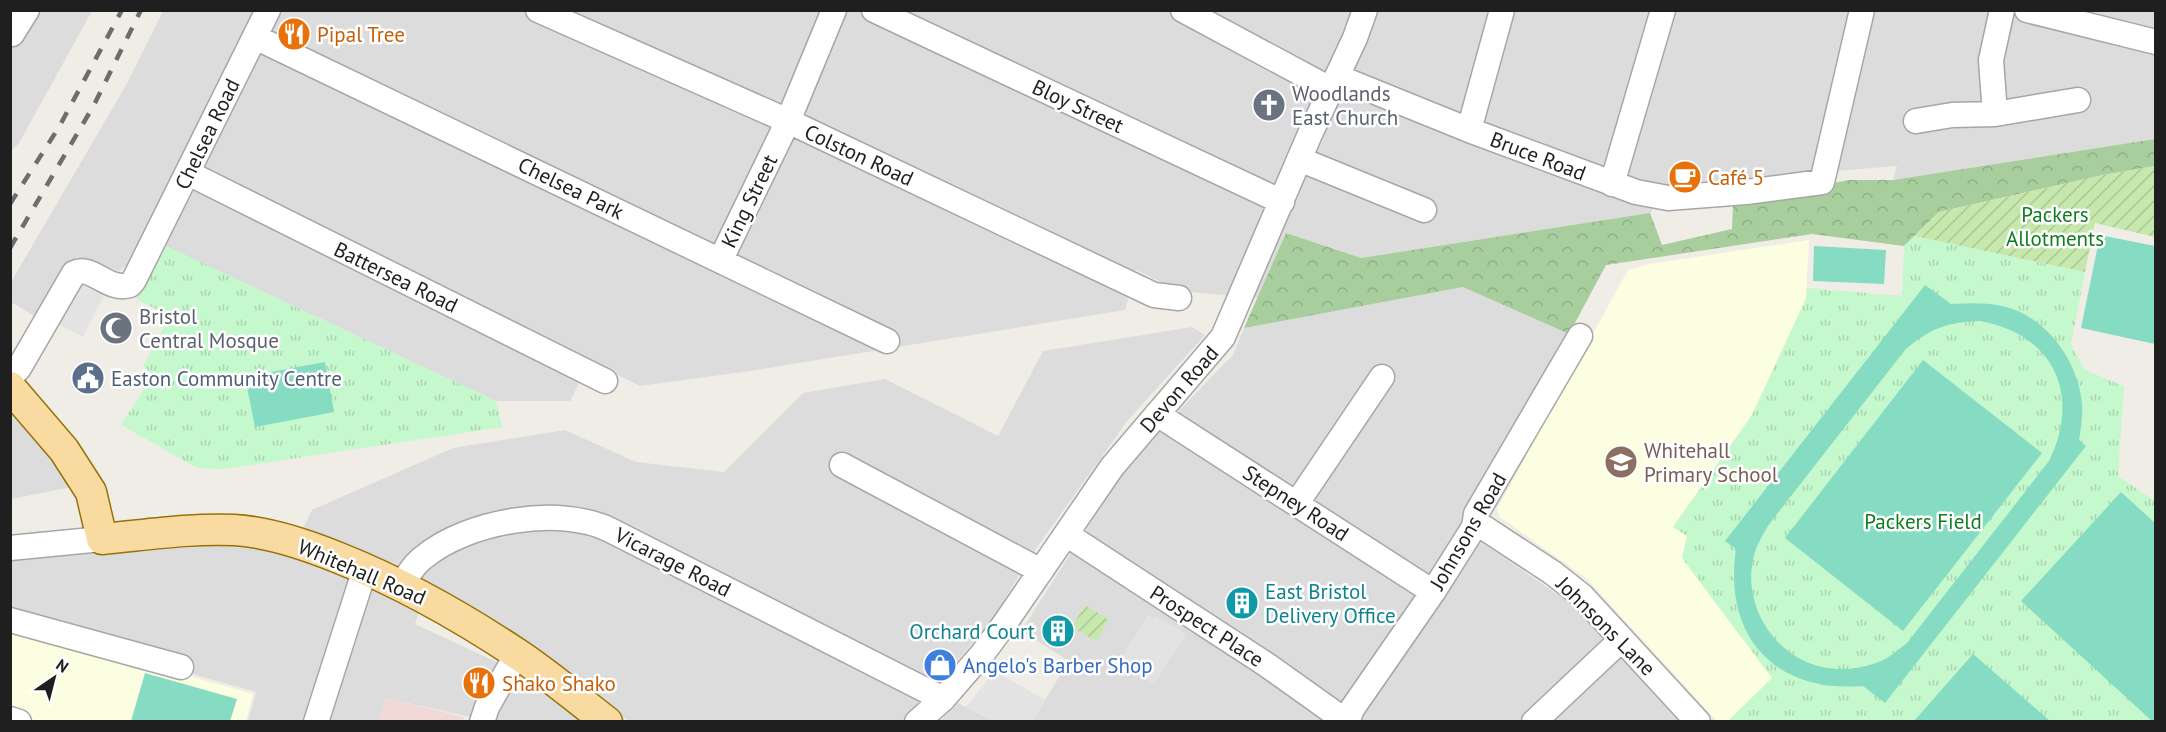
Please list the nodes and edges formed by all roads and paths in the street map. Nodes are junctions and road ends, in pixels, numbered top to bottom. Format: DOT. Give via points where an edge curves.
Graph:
graph roads {
  1 [pos="27,10"];
  2 [pos="268,10"];
  3 [pos="538,10"];
  4 [pos="834,10"];
  5 [pos="874,10"];
  6 [pos="1365,10"];
  7 [pos="1502,10"];
  8 [pos="1663,10"];
  9 [pos="1862,10"];
  10 [pos="2002,10"];
  11 [pos="2027,10"];
  12 [pos="1189,12"];
  13 [pos="12,34"];
  14 [pos="255,37"];
  15 [pos="2156,42"];
  16 [pos="1335,83"];
  17 [pos="2078,100"];
  18 [pos="1995,114"];
  19 [pos="788,121"];
  20 [pos="1916,121"];
  21 [pos="1469,130"];
  22 [pos="1299,159"];
  23 [pos="188,173"];
  24 [pos="1612,184"];
  25 [pos="1412,200"];
  26 [pos="1282,202"];
  27 [pos="721,259"];
  28 [pos="1179,298"];
  29 [pos="1580,336"];
  30 [pos="887,341"];
  31 [pos="1382,377"];
  32 [pos="605,381"];
  33 [pos="12,392"];
  34 [pos="1157,414"];
  35 [pos="842,465"];
  36 [pos="1297,503"];
  37 [pos="1474,527"];
  38 [pos="1066,534"];
  39 [pos="102,539"];
  40 [pos="10,548"];
  41 [pos="365,569"];
  42 [pos="1041,571"];
  43 [pos="401,586"];
  44 [pos="1433,592"];
  45 [pos="11,621"];
  46 [pos="1622,639"];
  47 [pos="517,654"];
  48 [pos="181,667"];
  49 [pos="943,699"];
  50 [pos="10,719"];
  51 [pos="1347,721"];
  52 [pos="19,722"];
  53 [pos="316,722"];
  54 [pos="482,722"];
  55 [pos="607,722"];
  56 [pos="917,722"];
  57 [pos="1534,722"];
  58 [pos="1698,722"];
  1 -- 13 [label="street"];
  2 -- 14 [label="street, Chelsea Road"];
  3 -- 19 [label="street, Colston Road"];
  4 -- 19 [label="street, King Street"];
  5 -- 26 [label="street, Bloy Street"];
  6 -- 16 [label="street, Devon Road"];
  7 -- 21 [label="street"];
  8 -- 24 [label="street"];
  9 -- 24 [label="street, Bruce Road" via="1822,182 1668,198"];
  10 -- 18 [label="street" via="1991,60"];
  11 -- 15 [label="street"];
  12 -- 16 [label="street, Bruce Road"];
  14 -- 23 [label="street, Chelsea Road"];
  14 -- 27 [label="street, Chelsea Park"];
  16 -- 21 [label="street, Bruce Road"];
  16 -- 22 [label="street, Devon Road"];
  17 -- 18 [label="street"];
  18 -- 20 [label="street"];
  19 -- 27 [label="street, King Street"];
  19 -- 28 [label="street, Colston Road" via="1154,295"];
  21 -- 24 [label="street, Bruce Road"];
  22 -- 25 [label="street"];
  22 -- 26 [label="street, Devon Road"];
  23 -- 32 [label="street, Battersea Road"];
  23 -- 33 [label="street, Chelsea Road" via="130,285 113,285 84,271 71,277 19,368"];
  26 -- 34 [label="street, Devon Road" via="1224,337"];
  27 -- 30 [label="street, Chelsea Park"];
  29 -- 37 [label="street, Johnsons Road" via="1476,514"];
  31 -- 36 [label="street"];
  33 -- 39 [label="main road" via="64,450 91,492"];
  34 -- 36 [label="street, Stepney Road"];
  34 -- 38 [label="street, Devon Road" via="1107,474"];
  35 -- 42 [label="street"];
  36 -- 44 [label="street, Stepney Road"];
  37 -- 44 [label="street, Johnsons Road"];
  37 -- 46 [label="street, Johnsons Lane" via="1483,526 1569,585"];
  38 -- 42 [label="street, Devon Road"];
  38 -- 51 [label="street, Prospect Place"];
  39 -- 40 [label="street, Whitehall Road"];
  39 -- 41 [label="main road, Whitehall Road" via="236,530 314,548"];
  41 -- 43 [label="main road, Whitehall Road"];
  41 -- 53 [label="street"];
  42 -- 49 [label="street, Devon Road" via="996,635"];
  43 -- 47 [label="main road, Whitehall Road"];
  43 -- 49 [label="street, Vicarage Road" via="423,558 465,534 537,519 586,520"];
  44 -- 51 [label="street, Johnsons Road"];
  45 -- 48 [label="street"];
  46 -- 57 [label="street"];
  46 -- 58 [label="street, Johnsons Lane"];
  47 -- 54 [label="street"];
  47 -- 55 [label="main road, Whitehall Road"];
  49 -- 56 [label="street, Devon Road"];
  50 -- 52 [label="street"];
}
